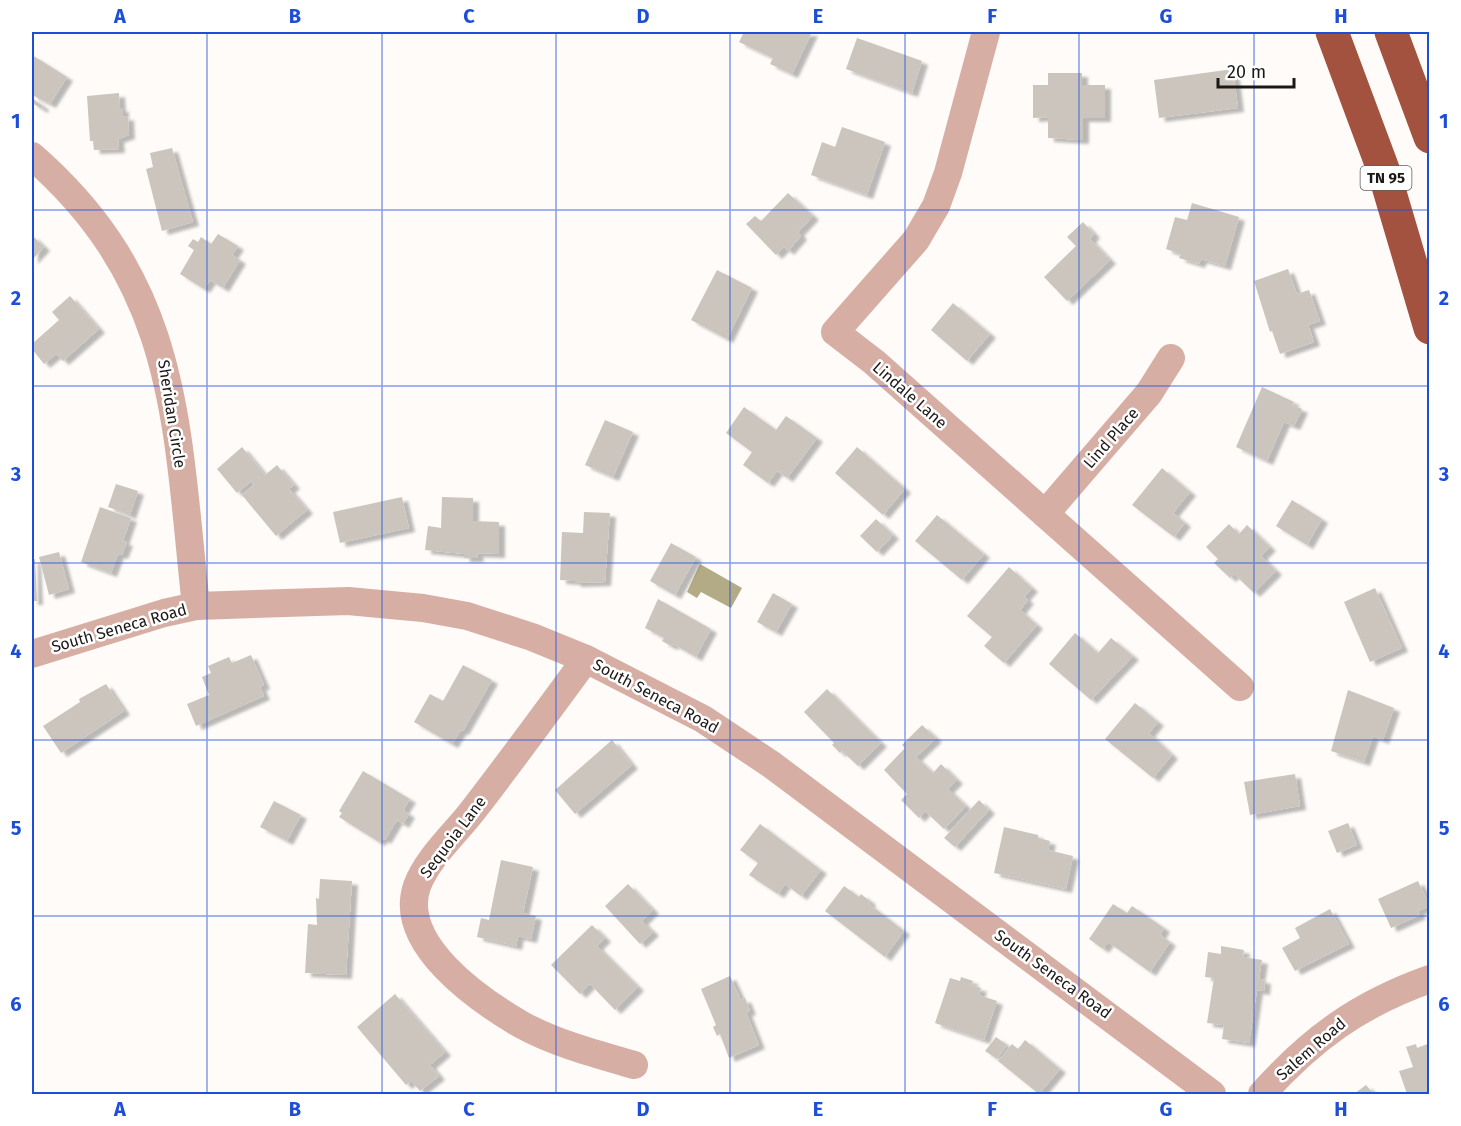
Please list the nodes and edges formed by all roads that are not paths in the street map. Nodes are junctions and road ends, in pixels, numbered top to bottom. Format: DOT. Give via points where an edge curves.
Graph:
graph roads {
  1 [pos="986,32"];
  2 [pos="1332,32"];
  3 [pos="1391,32"];
  4 [pos="1430,137"];
  5 [pos="32,156"];
  6 [pos="1430,328"];
  7 [pos="1171,358"];
  8 [pos="1045,514"];
  9 [pos="196,606"];
  10 [pos="32,654"];
  11 [pos="586,659"];
  12 [pos="1240,687"];
  13 [pos="1430,979"];
  14 [pos="634,1065"];
  15 [pos="1212,1095"];
  16 [pos="1262,1095"];
  1 -- 8 [label="street, Lindale Lane" via="936,206 916,240 835,332"];
  2 -- 6 [label="highway, TN 95" via="1383,169"];
  3 -- 4 [label="highway"];
  5 -- 9 [label="street, Sheridan Circle" via="69,191 109,241 146,309 161,351 174,411"];
  7 -- 8 [label="street, Lind Place" via="1149,393"];
  8 -- 12 [label="street, Lindale Lane"];
  9 -- 10 [label="street, South Seneca Road"];
  9 -- 11 [label="street, South Seneca Road" via="348,601 423,608 467,616"];
  11 -- 14 [label="street, Sequoia Lane" via="426,868 417,887 414,908 418,930 444,968 488,1001 523,1025 572,1047"];
  11 -- 15 [label="street, South Seneca Road" via="703,719 772,765"];
  13 -- 16 [label="street, Salem Road" via="1381,997 1339,1022"];
}
